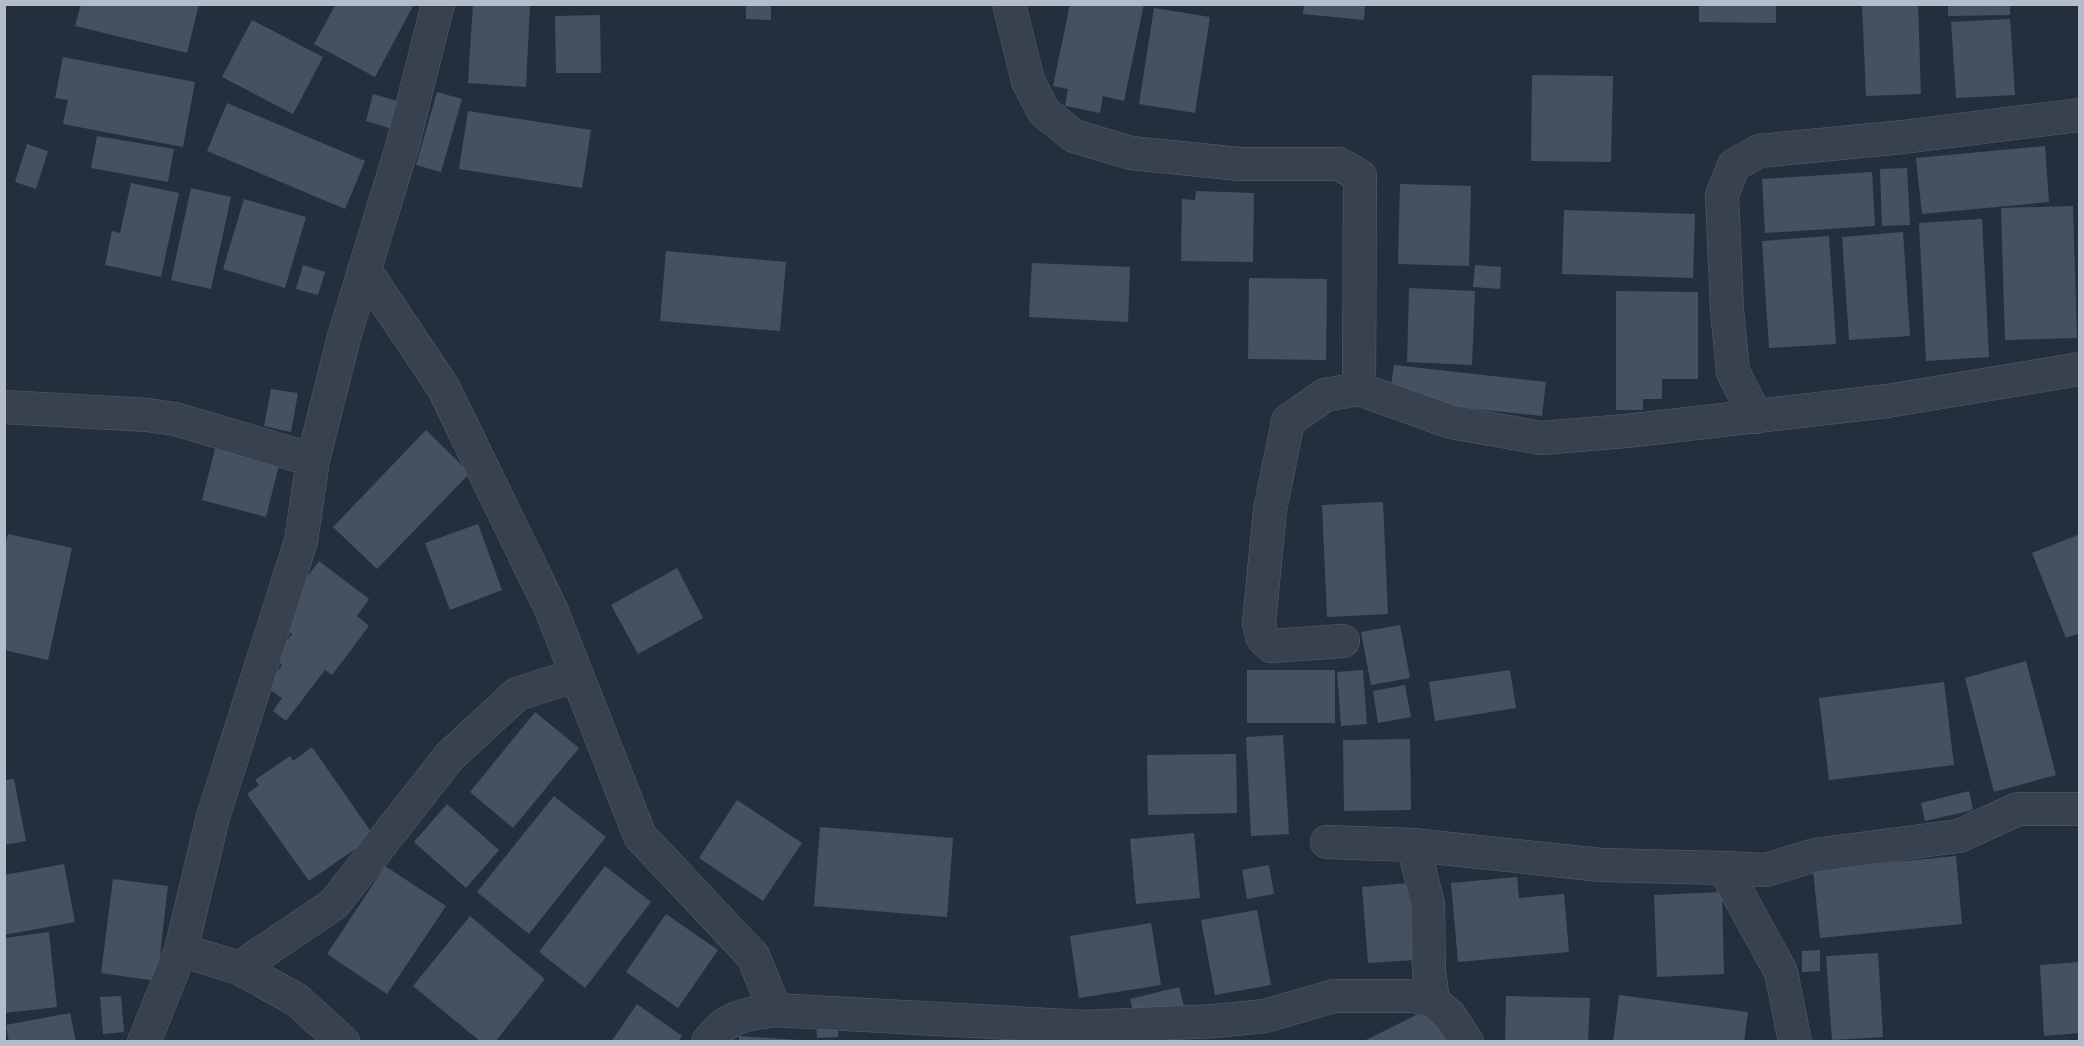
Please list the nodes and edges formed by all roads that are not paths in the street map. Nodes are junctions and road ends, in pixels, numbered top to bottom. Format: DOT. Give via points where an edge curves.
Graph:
graph roads {
  1 [pos="438,4"];
  2 [pos="1009,4"];
  3 [pos="2079,116"];
  4 [pos="364,269"];
  5 [pos="2079,369"];
  6 [pos="1359,389"];
  7 [pos="4,407"];
  8 [pos="1756,417"];
  9 [pos="313,460"];
  10 [pos="1343,641"];
  11 [pos="577,675"];
  12 [pos="2079,809"];
  13 [pos="1328,842"];
  14 [pos="1413,845"];
  15 [pos="1724,868"];
  16 [pos="181,950"];
  17 [pos="239,968"];
  18 [pos="1433,1000"];
  19 [pos="775,1010"];
  20 [pos="144,1041"];
  21 [pos="344,1041"];
  22 [pos="708,1041"];
  23 [pos="1467,1041"];
  24 [pos="1795,1041"];
  1 -- 4 [label="street" via="402,147"];
  2 -- 6 [label="street" via="1028,81 1044,112 1074,136 1131,153 1240,164 1339,164 1360,176"];
  3 -- 8 [label="street" via="1759,151 1734,165 1722,195 1727,310 1733,372"];
  4 -- 9 [label="street"];
  4 -- 11 [label="street" via="442,387 551,609"];
  5 -- 8 [label="street" via="1887,401"];
  6 -- 8 [label="street" via="1451,422 1541,438"];
  6 -- 10 [label="street" via="1324,396 1288,421 1270,510 1259,624 1262,637 1272,646"];
  7 -- 9 [label="street" via="175,419"];
  9 -- 16 [label="street" via="301,541 213,817"];
  11 -- 17 [label="street" via="517,694 449,757 334,904"];
  11 -- 19 [label="street" via="640,836 753,956"];
  12 -- 15 [label="street" via="2018,809 1959,836 1815,855 1766,870"];
  13 -- 14 [label="street"];
  14 -- 15 [label="street" via="1601,866"];
  14 -- 18 [label="street" via="1428,903"];
  15 -- 24 [label="street" via="1781,972"];
  16 -- 17 [label="street"];
  16 -- 20 [label="street"];
  17 -- 21 [label="street" via="297,1000"];
  18 -- 19 [label="street" via="1414,996 1334,996 1265,1016 1083,1027"];
  18 -- 23 [label="street"];
  19 -- 22 [label="street" via="740,1015 717,1029"];
}
